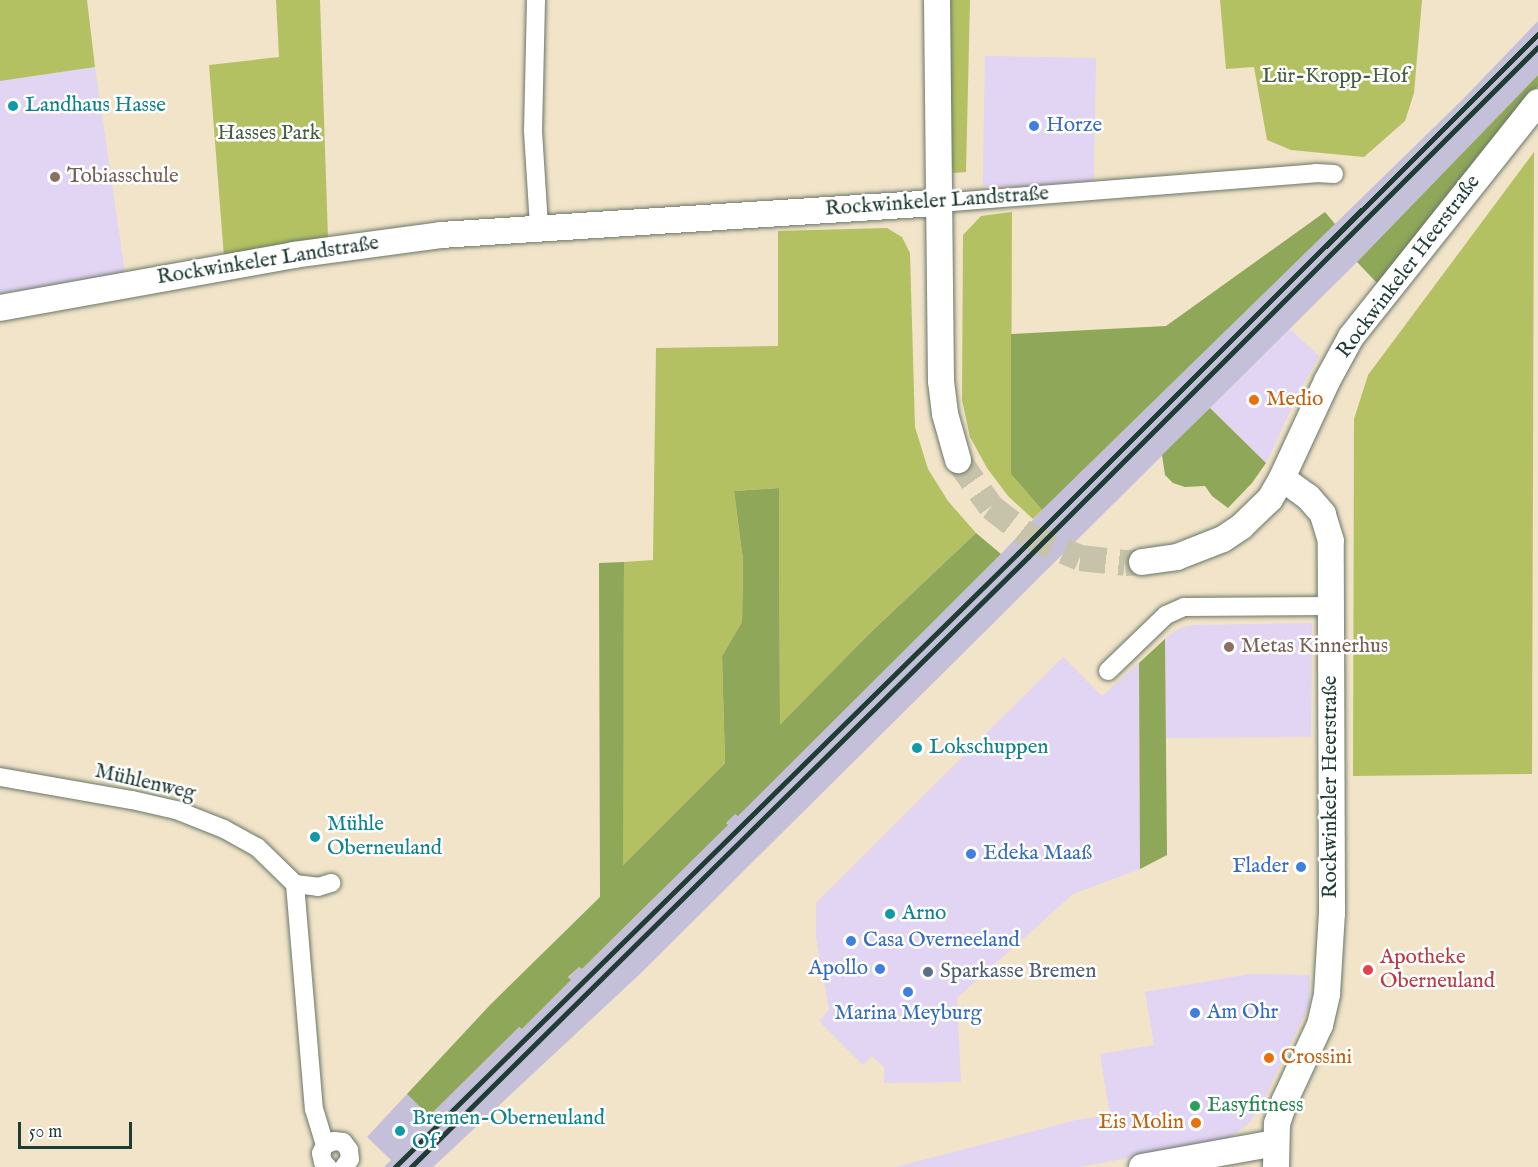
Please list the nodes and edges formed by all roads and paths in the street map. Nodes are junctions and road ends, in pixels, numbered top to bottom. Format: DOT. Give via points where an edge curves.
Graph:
graph roads {
  1 [pos="536,0"];
  2 [pos="937,0"];
  3 [pos="1538,102"];
  4 [pos="1334,174"];
  5 [pos="939,203"];
  6 [pos="539,227"];
  7 [pos="0,308"];
  8 [pos="958,460"];
  9 [pos="1282,478"];
  10 [pos="1142,562"];
  11 [pos="1330,606"];
  12 [pos="1108,671"];
  13 [pos="0,777"];
  14 [pos="295,884"];
  15 [pos="331,884"];
  16 [pos="325,1145"];
  17 [pos="1276,1155"];
  18 [pos="328,1167"];
  19 [pos="344,1167"];
  20 [pos="1142,1167"];
  1 -- 6 [label="street" via="533,131"];
  2 -- 5 [label="main road"];
  3 -- 9 [label="main road, Rockwinkeler Heerstraße" via="1352,336"];
  4 -- 5 [label="street, Rockwinkeler Landstraße"];
  5 -- 6 [label="main road, Rockwinkeler Landstraße"];
  5 -- 8 [label="main road" via="941,388"];
  6 -- 7 [label="main road, Rockwinkeler Landstraße" via="312,252"];
  9 -- 10 [label="main road" via="1256,514 1223,539 1177,557"];
  9 -- 11 [label="main road, Rockwinkeler Heerstraße" via="1323,514 1331,541"];
  11 -- 12 [label="street" via="1184,607 1166,615"];
  11 -- 17 [label="main road, Rockwinkeler Heerstraße" via="1332,913 1327,994 1320,1025 1277,1124"];
  13 -- 14 [label="street, Mühlenweg" via="176,810 257,847"];
  14 -- 15 [label="street"];
  14 -- 16 [label="street" via="314,1109"];
  16 -- 18 [label="street" via="321,1158"];
  16 -- 19 [label="street" via="334,1140 347,1146 350,1154"];
  17 -- 20 [label="main road"];
}
